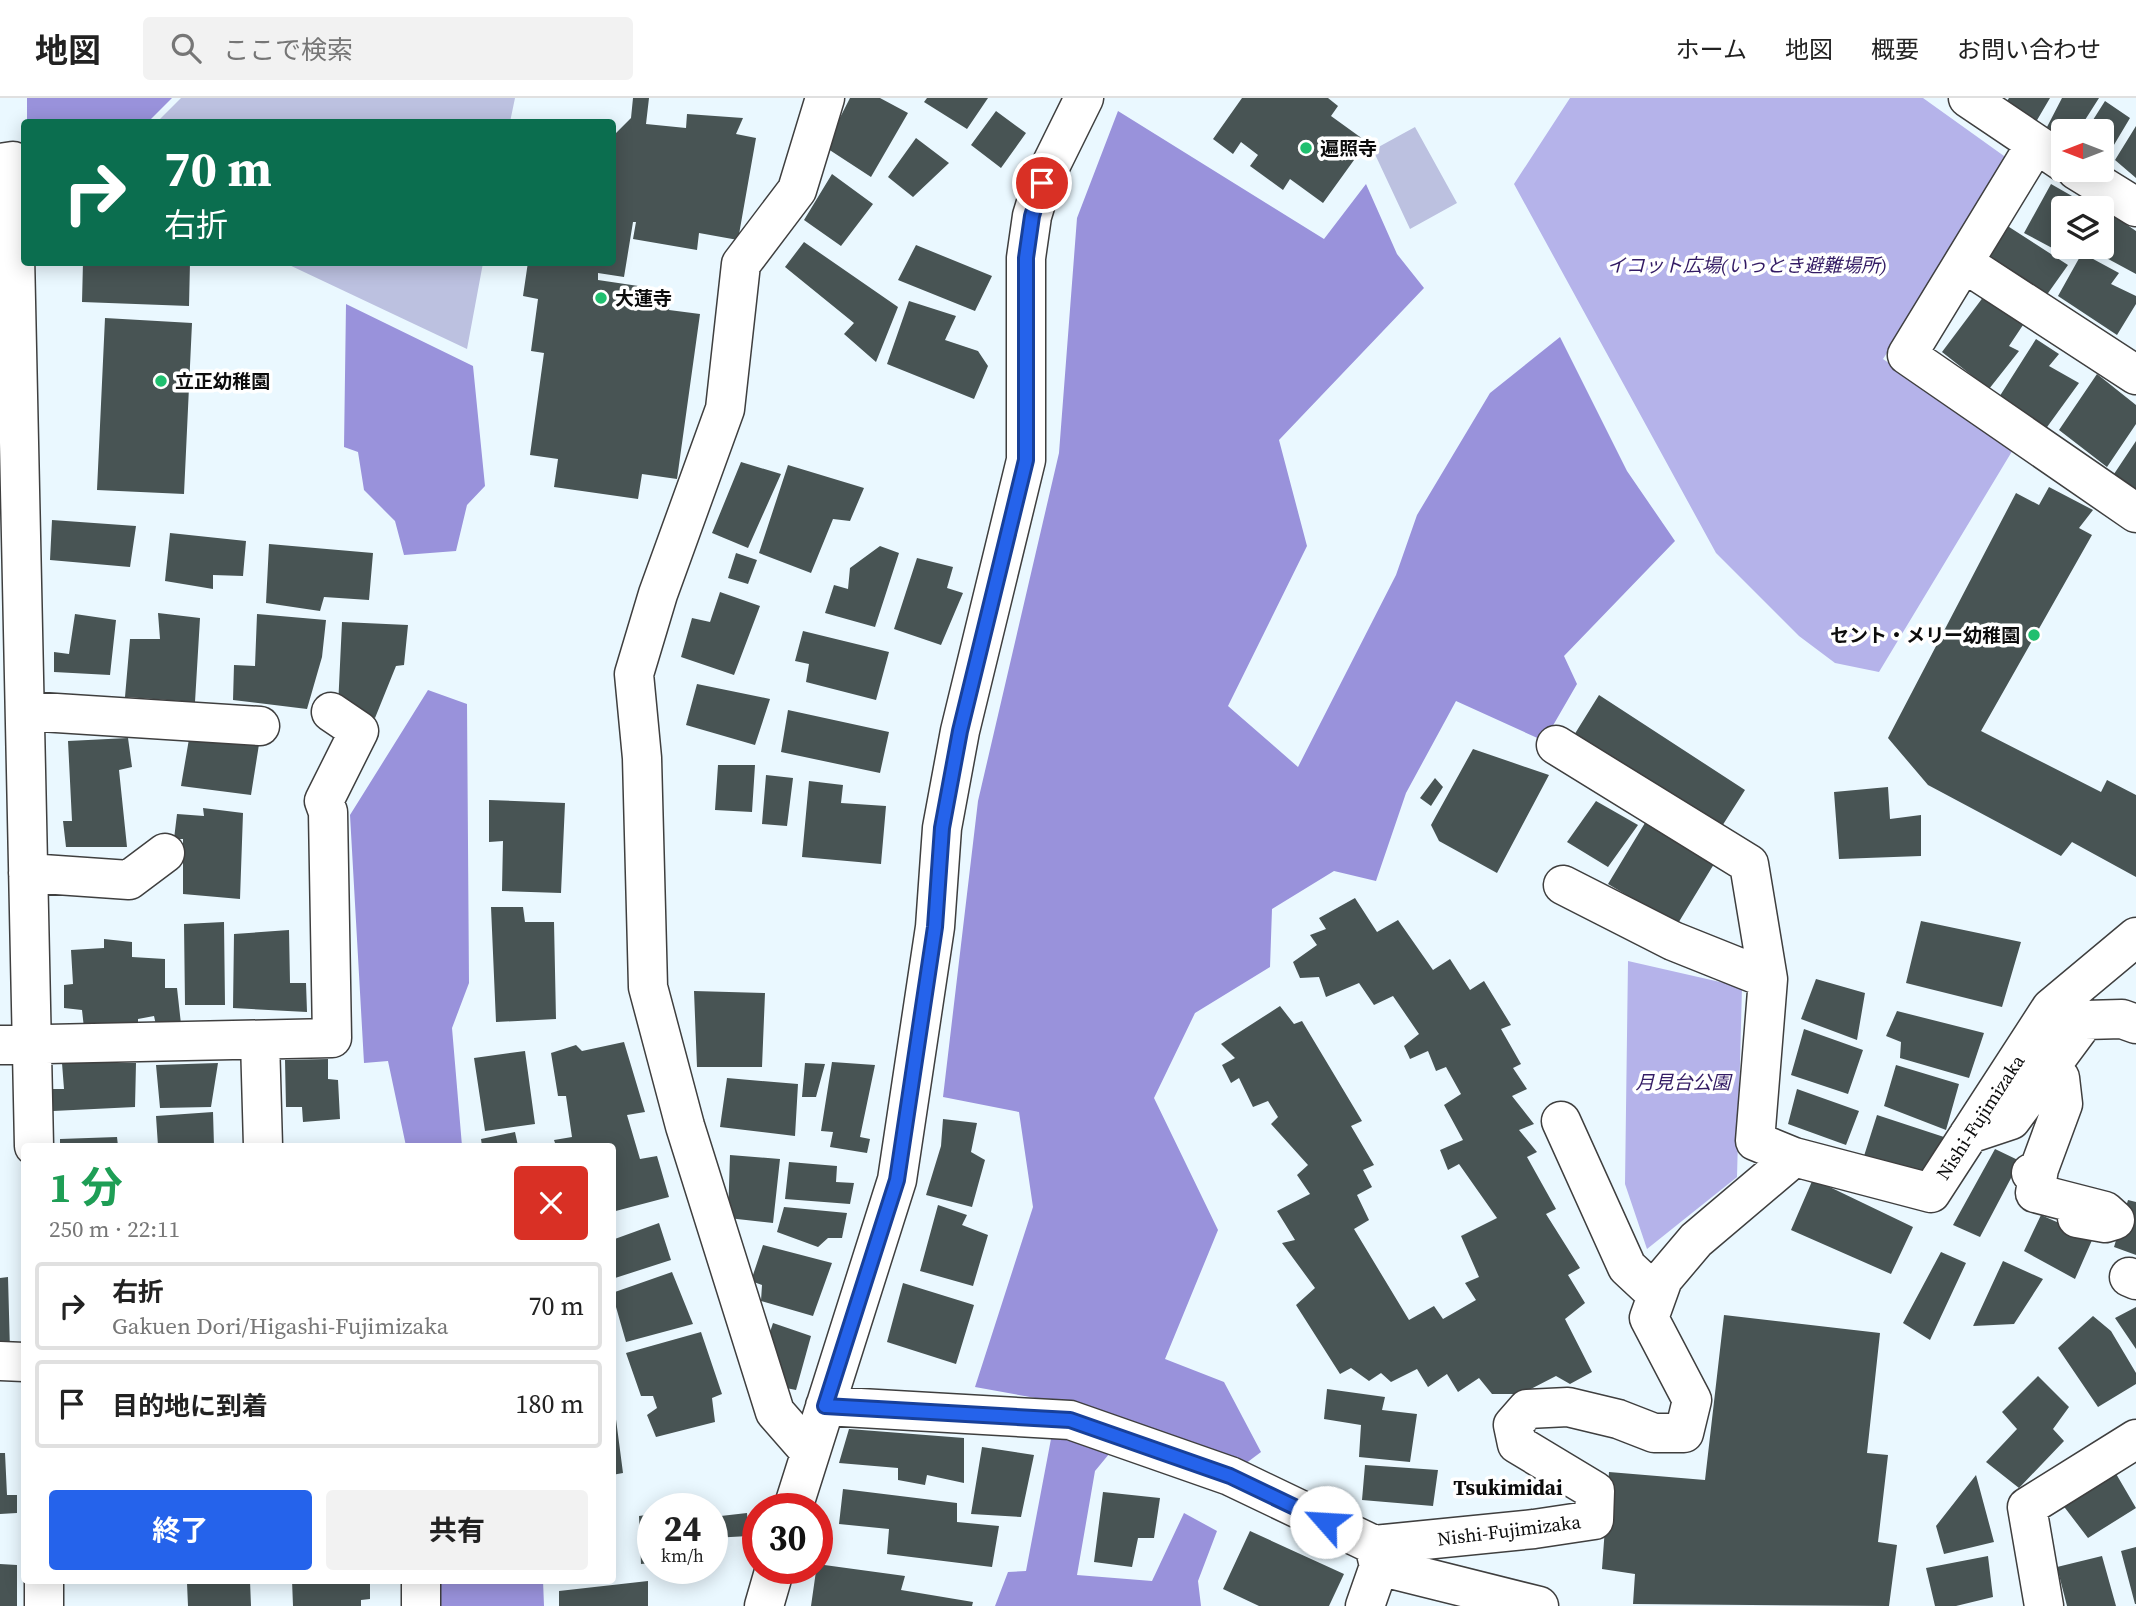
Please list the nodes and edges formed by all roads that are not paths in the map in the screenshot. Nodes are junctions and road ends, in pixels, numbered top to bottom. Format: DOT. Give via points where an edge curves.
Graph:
graph roads {
  1 [pos="825,98"];
  2 [pos="1084,98"];
  3 [pos="1968,98"];
  4 [pos="2049,153"];
  5 [pos="0,163"];
  6 [pos="2095,182"];
  7 [pos="2136,207"];
  8 [pos="1964,263"];
  9 [pos="2136,375"];
  10 [pos="2136,513"];
  11 [pos="25,711"];
  12 [pos="331,712"];
  13 [pos="260,726"];
  14 [pos="1556,746"];
  15 [pos="165,853"];
  16 [pos="28,873"];
  17 [pos="1563,885"];
  18 [pos="2136,937"];
  19 [pos="1768,979"];
  20 [pos="2136,1024"];
  21 [pos="260,1040"];
  22 [pos="16,1045"];
  23 [pos="2048,1070"];
  24 [pos="1561,1121"];
  25 [pos="1969,1134"];
  26 [pos="33,1143"];
  27 [pos="263,1143"];
  28 [pos="1794,1157"];
  29 [pos="2077,1218"];
  30 [pos="1657,1295"];
  31 [pos="0,1361"];
  32 [pos="21,1362"];
  33 [pos="825,1406"];
  34 [pos="2136,1438"];
  35 [pos="810,1452"];
  36 [pos="798,1493"];
  37 [pos="1377,1556"];
  38 [pos="44,1584"];
  39 [pos="421,1584"];
  40 [pos="770,1584"];
  41 [pos="44,1606"];
  42 [pos="421,1606"];
  43 [pos="764,1606"];
  44 [pos="1365,1606"];
  45 [pos="1539,1606"];
  46 [pos="2044,1606"];
  1 -- 35 [label="street" via="797,190 741,264 725,409 634,674 642,758 648,987 685,1126 775,1412"];
  2 -- 33 [label="street" via="1042,183 1032,216 1026,258 1026,460 960,731 942,828 935,927 897,1180"];
  3 -- 4 [label="street"];
  4 -- 8 [label="street"];
  5 -- 11 [label="street" via="13,161"];
  6 -- 7 [label="street"];
  8 -- 9 [label="street"];
  8 -- 10 [label="street" via="1907,355"];
  11 -- 13 [label="street"];
  11 -- 16 [label="street"];
  12 -- 21 [label="street" via="359,731 324,801 328,812 332,1038"];
  14 -- 19 [label="street" via="1749,864"];
  15 -- 16 [label="street" via="129,880"];
  16 -- 22 [label="street"];
  17 -- 19 [label="street" via="1673,942"];
  18 -- 25 [label="street, Nishi-Fujimizaka" via="2051,1008"];
  19 -- 28 [label="street" via="1755,1141"];
  20 -- 23 [label="street" via="2123,1019 2085,1020"];
  21 -- 22 [label="street"];
  21 -- 27 [label="street"];
  22 -- 26 [label="street"];
  23 -- 25 [label="street" via="2011,1120"];
  23 -- 29 [label="street" via="2060,1078 2063,1104 2035,1171 2035,1193 2105,1211 2115,1220 2105,1223"];
  24 -- 30 [label="street" via="1627,1266"];
  25 -- 28 [label="street, Nishi-Fujimizaka" via="1931,1193"];
  28 -- 30 [label="street, Nishi-Fujimizaka" via="1696,1240 1663,1279"];
  30 -- 37 [label="street, Nishi-Fujimizaka" via="1649,1318 1692,1400 1684,1433 1654,1433 1568,1407 1527,1409 1513,1424 1517,1444 1595,1491 1594,1520"];
  31 -- 32 [label="street"];
  33 -- 35 [label="street"];
  33 -- 37 [label="street" via="1070,1420 1230,1476"];
  34 -- 46 [label="street" via="2027,1507"];
  35 -- 36 [label="street"];
  37 -- 44 [label="street"];
  37 -- 45 [label="street"];
  38 -- 41 [label="street"];
  39 -- 42 [label="street"];
  40 -- 43 [label="street"];
}
